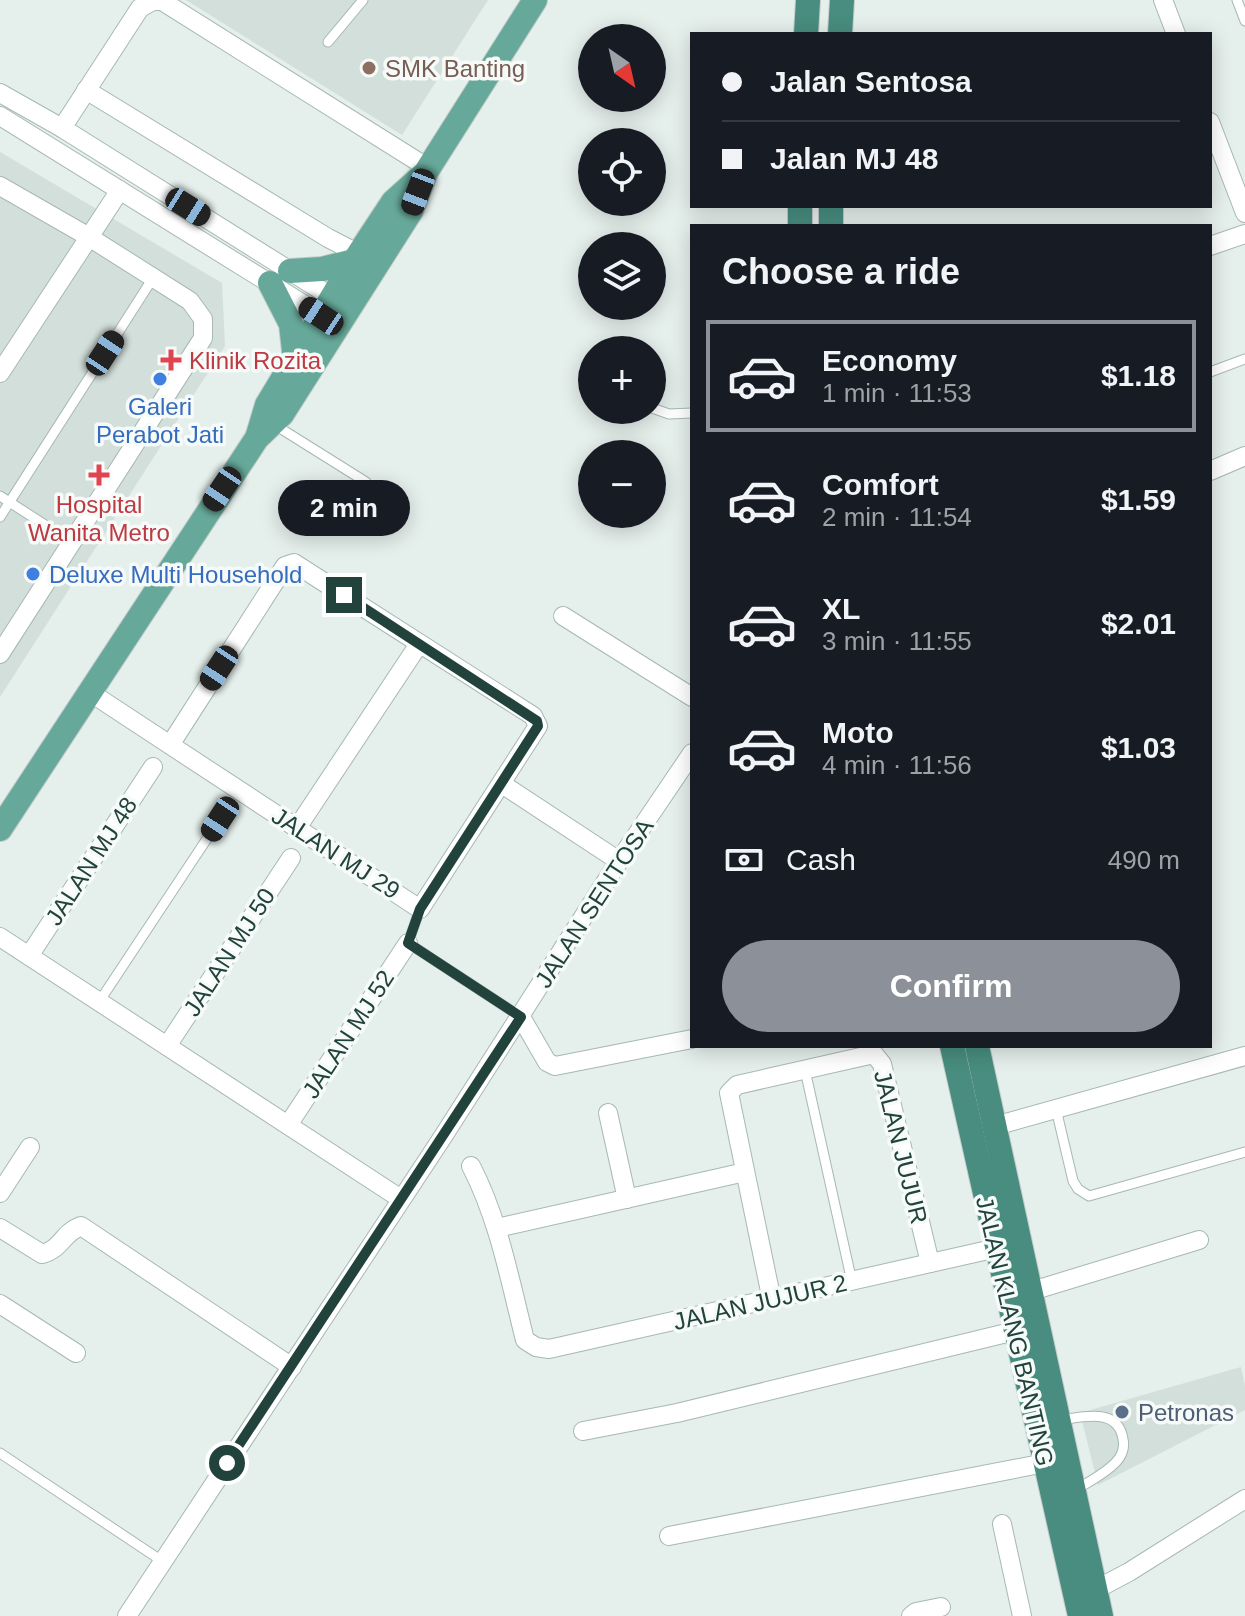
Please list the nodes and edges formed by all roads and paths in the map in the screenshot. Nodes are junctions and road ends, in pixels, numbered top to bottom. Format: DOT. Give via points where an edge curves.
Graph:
graph roads {
  1 [pos="363,0"];
  2 [pos="535,0"];
  3 [pos="808,0"];
  4 [pos="842,0"];
  5 [pos="1163,0"];
  6 [pos="1237,0"];
  7 [pos="1245,21"];
  8 [pos="806,32"];
  9 [pos="840,32"];
  10 [pos="1175,32"];
  11 [pos="328,42"];
  12 [pos="86,90"];
  13 [pos="0,93"];
  14 [pos="0,116"];
  15 [pos="1212,127"];
  16 [pos="62,128"];
  17 [pos="427,170"];
  18 [pos="0,186"];
  19 [pos="120,190"];
  20 [pos="1245,213"];
  21 [pos="1245,234"];
  22 [pos="89,237"];
  23 [pos="1212,245"];
  24 [pos="356,258"];
  25 [pos="280,277"];
  26 [pos="153,278"];
  27 [pos="335,311"];
  28 [pos="1245,359"];
  29 [pos="295,360"];
  30 [pos="1212,371"];
  31 [pos="0,373"];
  32 [pos="666,413"];
  33 [pos="690,413"];
  34 [pos="264,430"];
  35 [pos="1245,456"];
  36 [pos="1212,470"];
  37 [pos="366,482"];
  38 [pos="0,496"];
  39 [pos="10,502"];
  40 [pos="0,517"];
  41 [pos="70,541"];
  42 [pos="563,616"];
  43 [pos="419,644"];
  44 [pos="0,654"];
  45 [pos="91,693"];
  46 [pos="690,696"];
  47 [pos="170,745"];
  48 [pos="690,756"];
  49 [pos="153,767"];
  50 [pos="502,784"];
  51 [pos="220,819"];
  52 [pos="297,828"];
  53 [pos="0,829"];
  54 [pos="291,858"];
  55 [pos="619,861"];
  56 [pos="420,909"];
  57 [pos="0,937"];
  58 [pos="408,943"];
  59 [pos="29,956"];
  60 [pos="99,1002"];
  61 [pos="521,1017"];
  62 [pos="690,1039"];
  63 [pos="167,1046"];
  64 [pos="952,1048"];
  65 [pos="977,1048"];
  66 [pos="1245,1056"];
  67 [pos="805,1070"];
  68 [pos="1056,1109"];
  69 [pos="608,1113"];
  70 [pos="288,1125"];
  71 [pos="995,1126"];
  72 [pos="30,1147"];
  73 [pos="1245,1152"];
  74 [pos="471,1166"];
  75 [pos="745,1172"];
  76 [pos="0,1193"];
  77 [pos="401,1199"];
  78 [pos="627,1199"];
  79 [pos="0,1228"];
  80 [pos="497,1228"];
  81 [pos="1199,1240"];
  82 [pos="997,1248"];
  83 [pos="930,1263"];
  84 [pos="852,1282"];
  85 [pos="1045,1287"];
  86 [pos="772,1301"];
  87 [pos="0,1304"];
  88 [pos="1015,1331"];
  89 [pos="76,1353"];
  90 [pos="292,1367"];
  91 [pos="1060,1420"];
  92 [pos="583,1431"];
  93 [pos="0,1453"];
  94 [pos="1045,1463"];
  95 [pos="1074,1491"];
  96 [pos="1245,1499"];
  97 [pos="1002,1524"];
  98 [pos="669,1536"];
  99 [pos="162,1561"];
  100 [pos="1095,1590"];
  101 [pos="941,1607"];
  102 [pos="127,1616"];
  103 [pos="911,1616"];
  104 [pos="1022,1616"];
  105 [pos="1080,1616"];
  106 [pos="1101,1616"];
  1 -- 11 [label="lane"];
  2 -- 17 [label="main road"];
  3 -- 8 [label="highway"];
  4 -- 9 [label="highway"];
  5 -- 10 [label="street"];
  6 -- 7 [label="lane"];
  12 -- 16 [label="street"];
  12 -- 17 [label="street" via="140,8 162,1"];
  12 -- 24 [label="street"];
  13 -- 16 [label="street"];
  14 -- 19 [label="street"];
  15 -- 20 [label="street"];
  16 -- 25 [label="street"];
  17 -- 24 [label="main road" via="393,202"];
  17 -- 27 [label="main road" via="411,211"];
  18 -- 22 [label="street"];
  19 -- 22 [label="street"];
  19 -- 25 [label="street"];
  21 -- 23 [label="street"];
  22 -- 26 [label="street"];
  22 -- 31 [label="street"];
  24 -- 25 [label="main road"];
  24 -- 27 [label="main road"];
  25 -- 27 [label="street"];
  25 -- 29 [label="main road"];
  26 -- 39 [label="lane"];
  26 -- 41 [label="street" via="198,309 203,338"];
  27 -- 29 [label="main road"];
  27 -- 34 [label="main road" via="282,414"];
  28 -- 30 [label="lane"];
  29 -- 34 [label="main road" via="267,405"];
  32 -- 33 [label="lane"];
  34 -- 37 [label="lane"];
  34 -- 45 [label="main road"];
  35 -- 36 [label="street"];
  38 -- 39 [label="lane"];
  39 -- 40 [label="lane"];
  39 -- 41 [label="lane"];
  41 -- 44 [label="street"];
  42 -- 46 [label="street"];
  43 -- 47 [label="street" via="289,563"];
  43 -- 50 [label="street" via="537,721"];
  43 -- 52 [label="street"];
  45 -- 47 [label="street, JALAN MJ 29"];
  45 -- 53 [label="main road"];
  47 -- 52 [label="street, JALAN MJ 29"];
  48 -- 55 [label="street, JALAN SENTOSA"];
  49 -- 59 [label="street, JALAN MJ 48"];
  50 -- 55 [label="street"];
  50 -- 56 [label="street"];
  51 -- 60 [label="lane"];
  52 -- 56 [label="street, JALAN MJ 29"];
  54 -- 63 [label="street, JALAN MJ 50"];
  55 -- 61 [label="street, JALAN SENTOSA"];
  56 -- 58 [label="lane"];
  57 -- 59 [label="street"];
  58 -- 61 [label="lane"];
  58 -- 70 [label="street, JALAN MJ 52"];
  59 -- 60 [label="street"];
  60 -- 63 [label="street"];
  61 -- 62 [label="street" via="547,1062 555,1066"];
  61 -- 77 [label="street, JALAN SENTOSA"];
  63 -- 70 [label="street"];
  64 -- 82 [label="highway, JALAN KLANG BANTING"];
  65 -- 71 [label="highway, JALAN KLANG BANTING"];
  66 -- 68 [label="street"];
  67 -- 75 [label="street" via="737,1085 729,1093"];
  67 -- 83 [label="street, JALAN JUJUR" via="874,1054 882,1064"];
  67 -- 84 [label="lane"];
  68 -- 71 [label="street"];
  68 -- 73 [label="lane" via="1073,1181 1083,1195"];
  69 -- 78 [label="street"];
  70 -- 77 [label="street"];
  71 -- 85 [label="highway, JALAN KLANG BANTING"];
  72 -- 76 [label="street"];
  74 -- 80 [label="street"];
  75 -- 78 [label="street"];
  75 -- 86 [label="street"];
  77 -- 90 [label="street, JALAN SENTOSA"];
  78 -- 80 [label="street"];
  79 -- 90 [label="street" via="42,1254 54,1251 81,1226"];
  80 -- 86 [label="street, JALAN JUJUR 2" via="525,1340 536,1347 549,1349"];
  81 -- 85 [label="street"];
  82 -- 83 [label="street, JALAN JUJUR 2"];
  82 -- 88 [label="highway, JALAN KLANG BANTING"];
  83 -- 84 [label="street, JALAN JUJUR 2"];
  84 -- 86 [label="street, JALAN JUJUR 2"];
  85 -- 91 [label="highway, JALAN KLANG BANTING"];
  87 -- 89 [label="street"];
  88 -- 92 [label="street"];
  88 -- 94 [label="highway, JALAN KLANG BANTING"];
  90 -- 99 [label="street, JALAN SENTOSA"];
  91 -- 95 [label="highway, JALAN KLANG BANTING"];
  91 -- 95 [label="lane" via="1100,1415 1121,1429 1124,1443 1117,1461"];
  93 -- 99 [label="lane"];
  94 -- 98 [label="street"];
  94 -- 105 [label="highway, JALAN KLANG BANTING"];
  95 -- 100 [label="highway, JALAN KLANG BANTING"];
  96 -- 100 [label="street"];
  97 -- 104 [label="street"];
  99 -- 102 [label="street, JALAN SENTOSA"];
  100 -- 106 [label="highway, JALAN KLANG BANTING"];
  101 -- 103 [label="street"];
}
